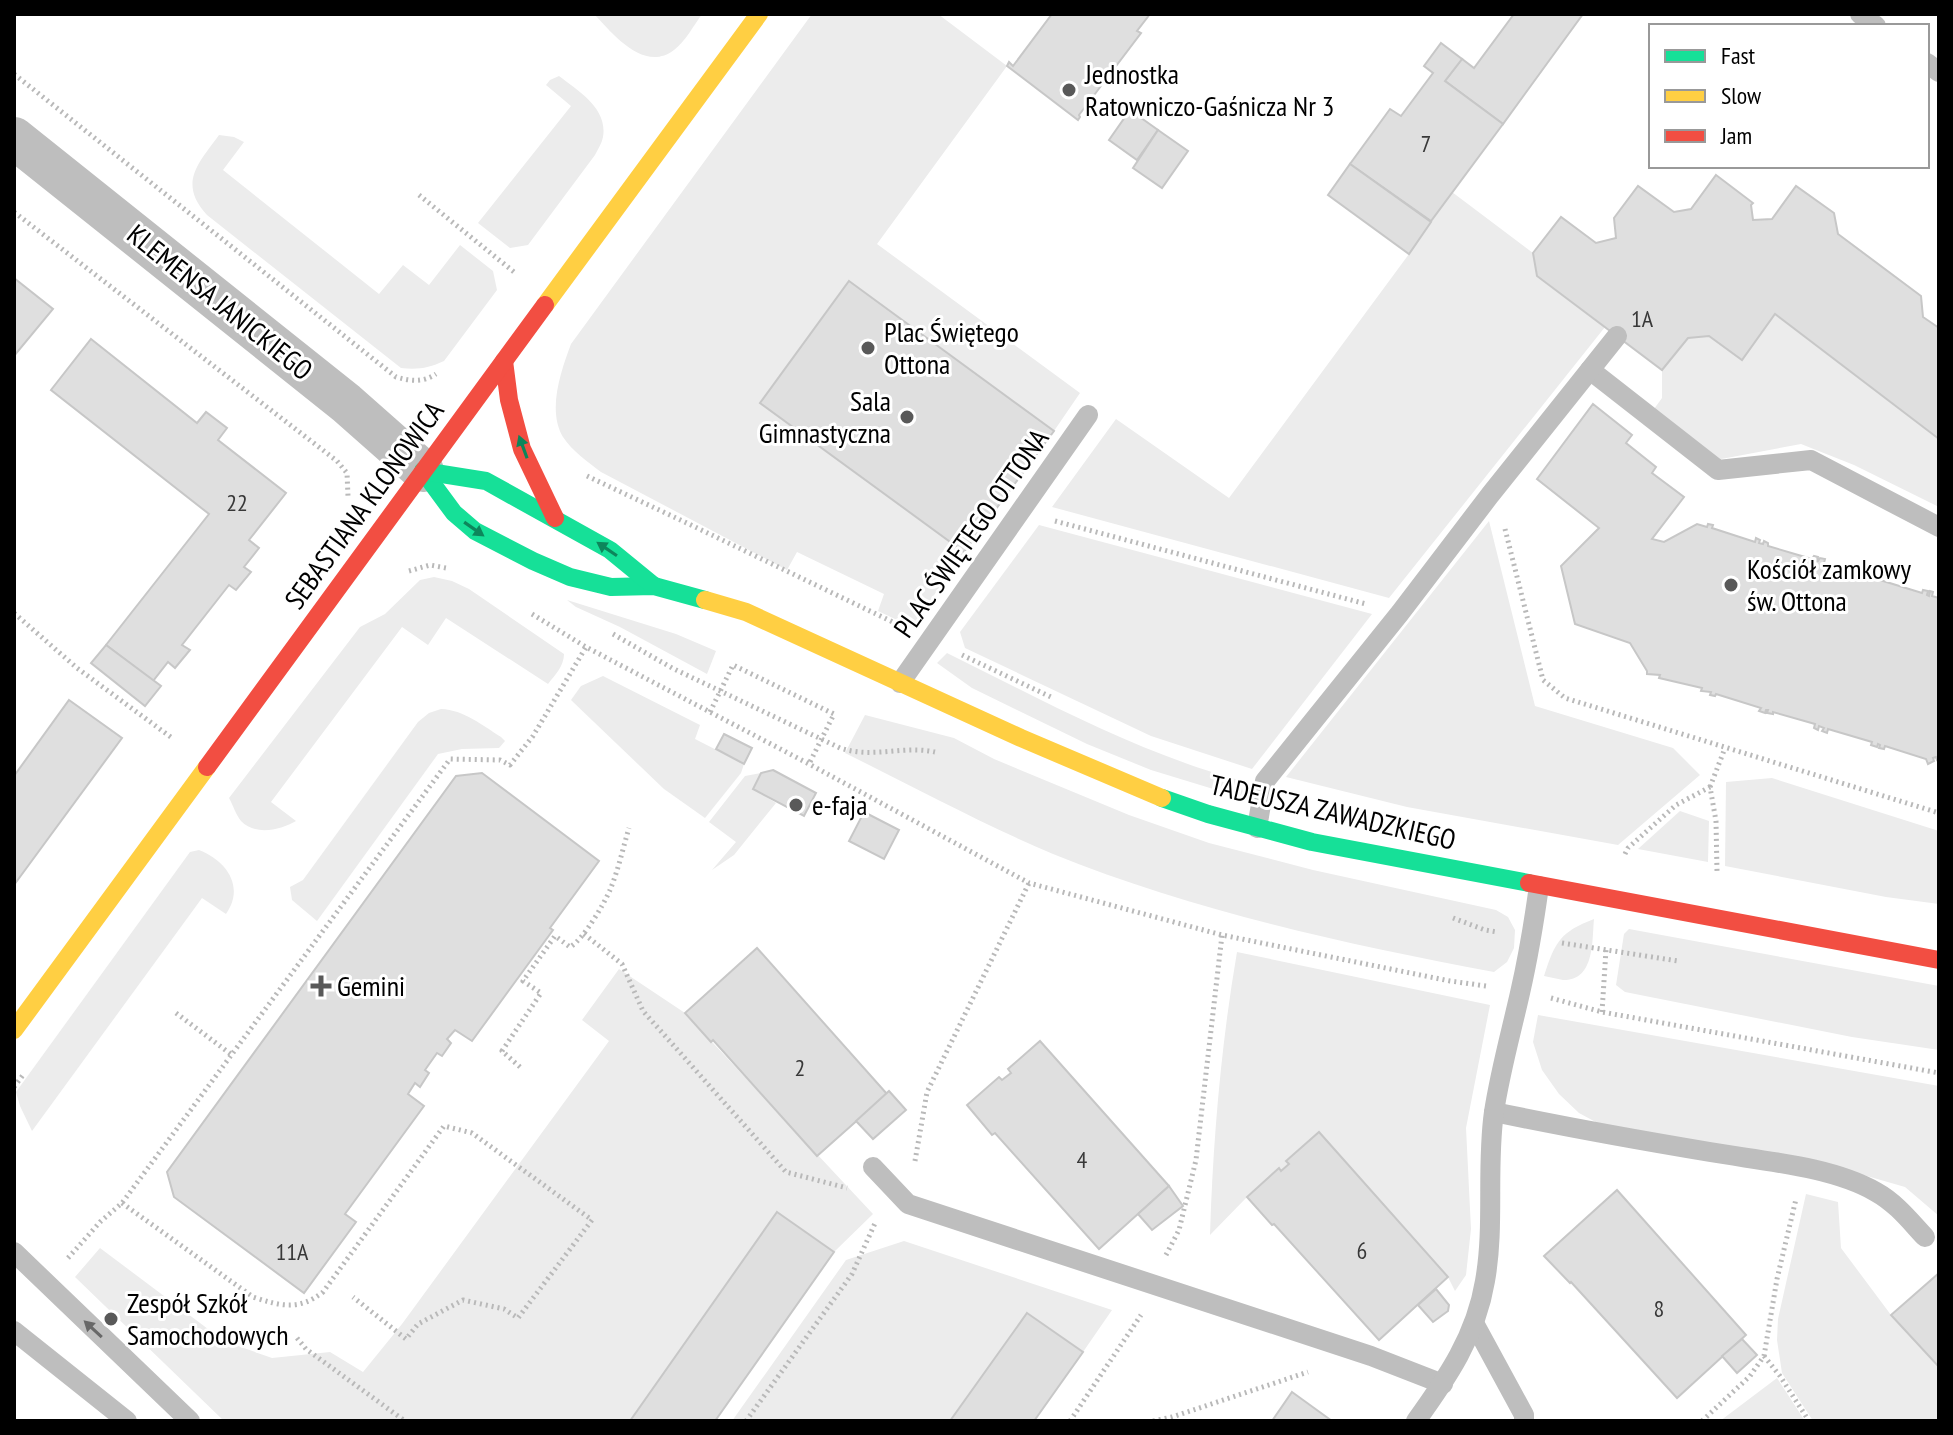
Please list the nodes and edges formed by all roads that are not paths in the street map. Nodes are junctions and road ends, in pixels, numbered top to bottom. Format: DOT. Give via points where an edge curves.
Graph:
graph roads {
  1 [pos="759,14"];
  2 [pos="14,138"];
  3 [pos="1617,336"];
  4 [pos="504,361"];
  5 [pos="1590,370"];
  6 [pos="1088,415"];
  7 [pos="423,471"];
  8 [pos="555,518"];
  9 [pos="1939,527"];
  10 [pos="654,586"];
  11 [pos="900,683"];
  12 [pos="1257,828"];
  13 [pos="1539,886"];
  14 [pos="1939,960"];
  15 [pos="14,1030"];
  16 [pos="1494,1112"];
  17 [pos="873,1167"];
  18 [pos="1925,1237"];
  19 [pos="14,1252"];
  20 [pos="1474,1323"];
  21 [pos="14,1331"];
  22 [pos="1443,1384"];
  23 [pos="127,1421"];
  24 [pos="190,1421"];
  25 [pos="1416,1421"];
  26 [pos="1524,1421"];
  1 -- 4 [label="street, SEBASTIANA KLONOWICA"];
  2 -- 7 [label="street, KLEMENSA JANICKIEGO" via="346,403"];
  3 -- 5 [label="lane"];
  4 -- 7 [label="street, SEBASTIANA KLONOWICA"];
  8 -- 4 [label="street, one-way" via="522,449"];
  5 -- 9 [label="lane" via="1718,470 1811,460"];
  5 -- 12 [label="lane" via="1265,781"];
  6 -- 11 [label="lane, PLAC ŚWIĘTEGO OTTONA"];
  7 -- 8 [label="street, TADEUSZA ZAWADZKIEGO" via="486,481"];
  7 -- 10 [label="street, TADEUSZA ZAWADZKIEGO, one-way" via="454,513 475,531 533,561 611,587"];
  7 -- 15 [label="street, SEBASTIANA KLONOWICA"];
  10 -- 8 [label="street, TADEUSZA ZAWADZKIEGO, one-way" via="610,550"];
  10 -- 11 [label="street, TADEUSZA ZAWADZKIEGO" via="746,612"];
  11 -- 12 [label="street, TADEUSZA ZAWADZKIEGO" via="1153,795"];
  12 -- 13 [label="street, TADEUSZA ZAWADZKIEGO"];
  13 -- 14 [label="street, TADEUSZA ZAWADZKIEGO"];
  13 -- 16 [label="lane"];
  16 -- 18 [label="lane" via="1849,1179 1901,1210"];
  16 -- 20 [label="lane" via="1489,1241"];
  17 -- 22 [label="lane" via="908,1204"];
  24 -- 19 [label="lane, one-way"];
  20 -- 22 [label="lane"];
  20 -- 26 [label="lane"];
  21 -- 23 [label="lane"];
  22 -- 25 [label="lane"];
}
